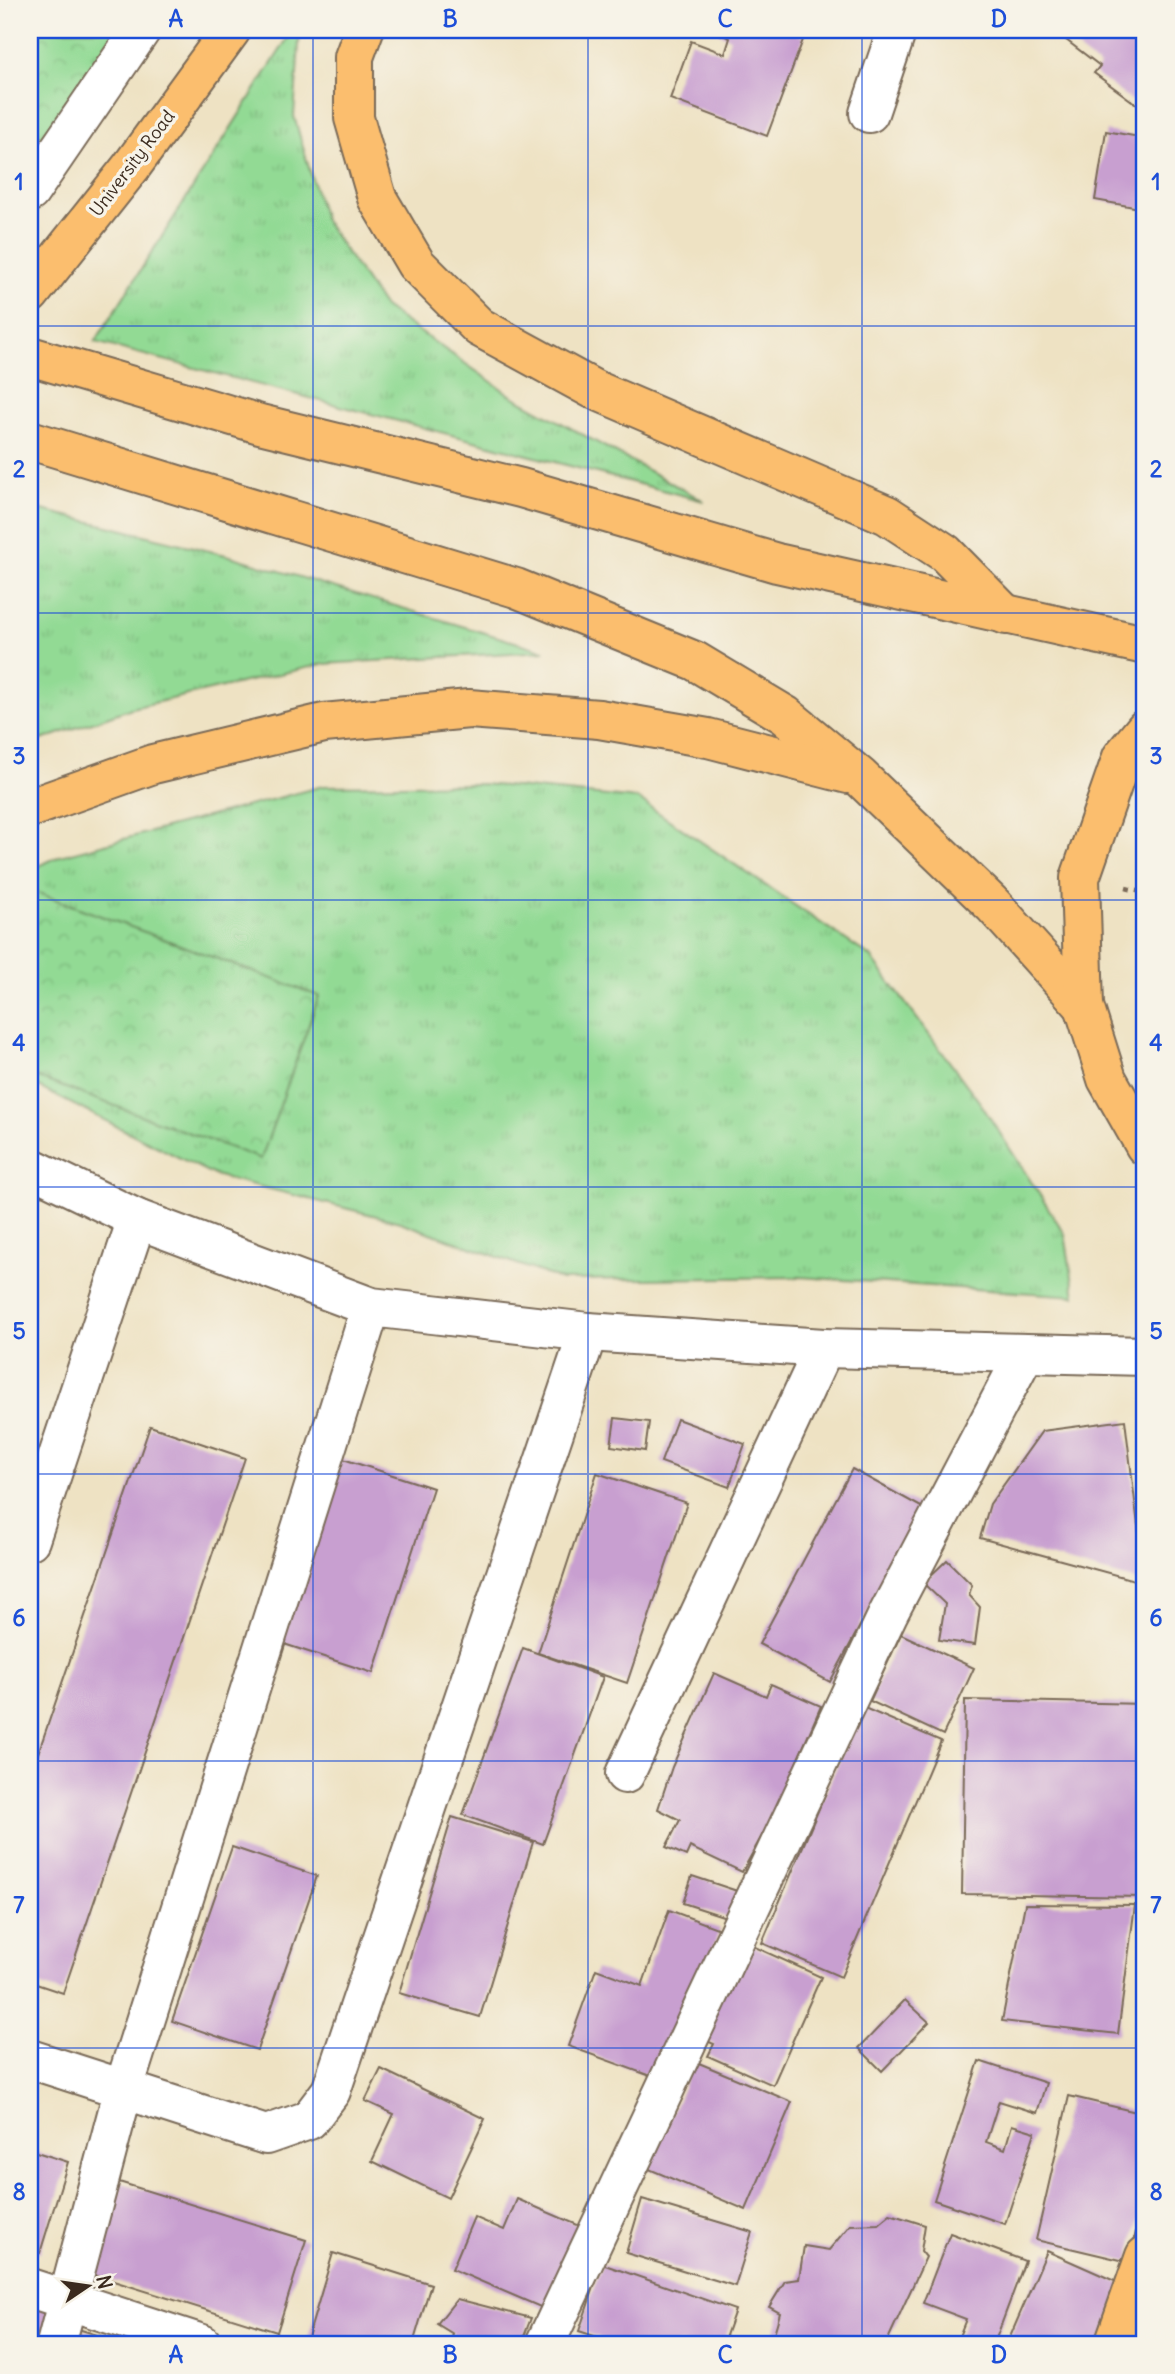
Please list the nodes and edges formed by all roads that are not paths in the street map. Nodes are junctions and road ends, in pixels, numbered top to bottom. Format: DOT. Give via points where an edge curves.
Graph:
graph roads {
  1 [pos="141,30"];
  2 [pos="231,30"];
  3 [pos="364,30"];
  4 [pos="897,30"];
  5 [pos="869,113"];
  6 [pos="30,192"];
  7 [pos="30,294"];
  8 [pos="30,356"];
  9 [pos="30,440"];
  10 [pos="1006,615"];
  11 [pos="1145,645"];
  12 [pos="1145,729"];
  13 [pos="860,777"];
  14 [pos="30,808"];
  15 [pos="1084,1006"];
  16 [pos="1145,1146"];
  17 [pos="30,1167"];
  18 [pos="137,1219"];
  19 [pos="371,1307"];
  20 [pos="589,1332"];
  21 [pos="824,1348"];
  22 [pos="1024,1355"];
  23 [pos="1145,1356"];
  24 [pos="30,1540"];
  25 [pos="625,1774"];
  26 [pos="30,2059"];
  27 [pos="123,2091"];
  28 [pos="1145,2256"];
  29 [pos="30,2288"];
  30 [pos="68,2301"];
  31 [pos="56,2344"];
  32 [pos="202,2344"];
  33 [pos="545,2344"];
  34 [pos="1114,2344"];
  1 -- 6 [label="street"];
  2 -- 7 [label="main road, University Road"];
  3 -- 10 [label="main road" via="354,57 354,118 377,198 416,264 479,327 593,389 887,515 945,553"];
  4 -- 5 [label="street"];
  8 -- 10 [label="main road" via="260,424 521,488 777,563"];
  9 -- 13 [label="main road" via="516,588 695,661 785,715"];
  10 -- 11 [label="main road"];
  12 -- 15 [label="main road" via="1122,757 1080,878"];
  13 -- 14 [label="main road" via="708,738 613,721 469,709 324,723 153,764"];
  13 -- 15 [label="main road" via="993,905"];
  15 -- 16 [label="main road" via="1107,1079"];
  17 -- 18 [label="street"];
  18 -- 19 [label="street"];
  18 -- 24 [label="street"];
  19 -- 20 [label="street"];
  19 -- 27 [label="street"];
  20 -- 21 [label="street"];
  20 -- 27 [label="street" via="331,2091 309,2120 266,2135"];
  21 -- 22 [label="street"];
  21 -- 25 [label="street"];
  22 -- 23 [label="street"];
  22 -- 33 [label="street" via="888,1614"];
  26 -- 27 [label="street"];
  27 -- 30 [label="street"];
  28 -- 34 [label="main road"];
  29 -- 30 [label="street"];
  30 -- 31 [label="street"];
  30 -- 32 [label="street"];
}
